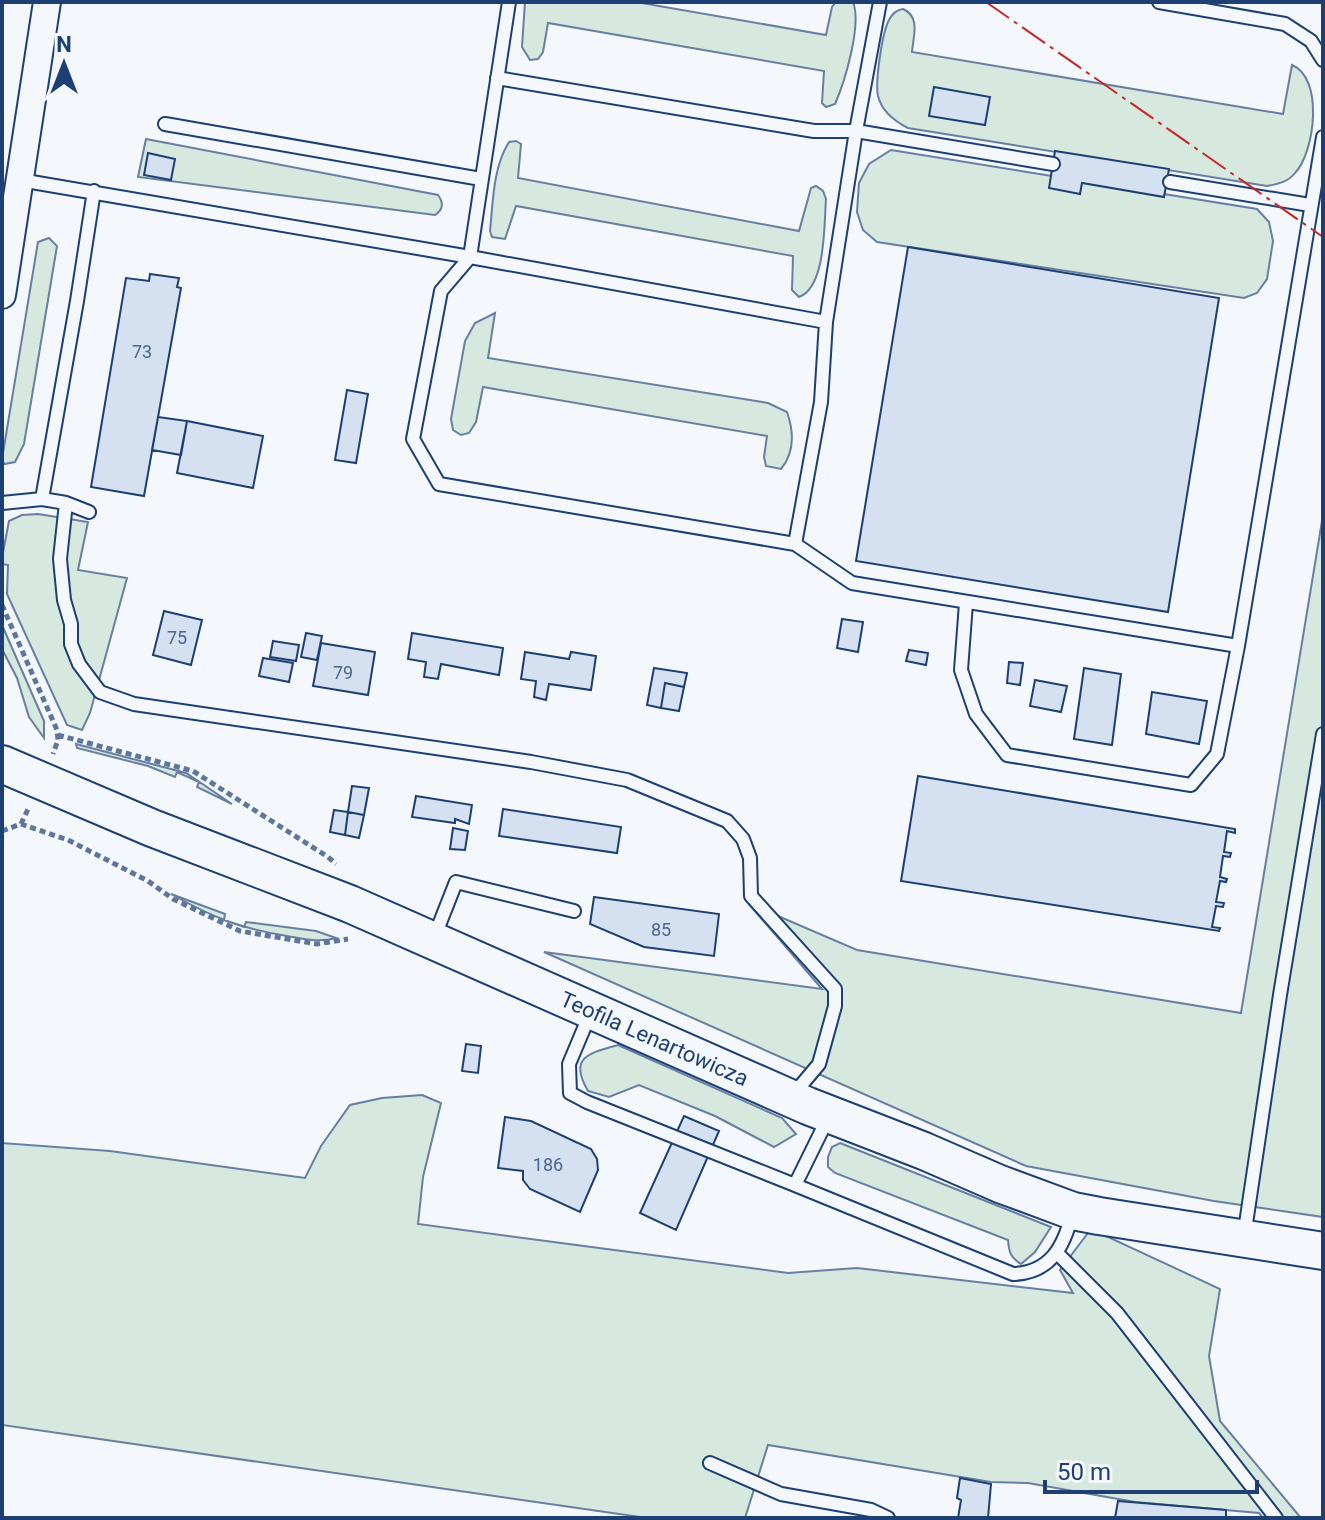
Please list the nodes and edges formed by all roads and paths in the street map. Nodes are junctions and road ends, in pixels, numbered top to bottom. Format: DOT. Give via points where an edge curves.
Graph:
graph roads {
  1 [pos="47,2"];
  2 [pos="509,2"];
  3 [pos="880,2"];
  4 [pos="1159,2"];
  5 [pos="1323,60"];
  6 [pos="497,78"];
  7 [pos="165,124"];
  8 [pos="856,131"];
  9 [pos="1323,137"];
  10 [pos="1053,164"];
  11 [pos="481,179"];
  12 [pos="20,180"];
  13 [pos="1170,182"];
  14 [pos="94,191"];
  15 [pos="1310,205"];
  16 [pos="470,257"];
  17 [pos="2,295"];
  18 [pos="826,322"];
  19 [pos="42,499"];
  20 [pos="2,503"];
  21 [pos="66,503"];
  22 [pos="89,512"];
  23 [pos="795,544"];
  24 [pos="966,603"];
  25 [pos="2,605"];
  26 [pos="1238,646"];
  27 [pos="1323,734"];
  28 [pos="58,735"];
  29 [pos="56,747"];
  30 [pos="2,764"];
  31 [pos="25,816"];
  32 [pos="21,824"];
  33 [pos="2,831"];
  34 [pos="340,871"];
  35 [pos="574,911"];
  36 [pos="350,939"];
  37 [pos="433,941"];
  38 [pos="592,1011"];
  39 [pos="789,1098"];
  40 [pos="829,1115"];
  41 [pos="795,1185"];
  42 [pos="1073,1211"];
  43 [pos="1244,1240"];
  44 [pos="1323,1251"];
  45 [pos="1057,1253"];
  46 [pos="710,1463"];
  47 [pos="888,1518"];
  48 [pos="1276,1518"];
  1 -- 12 [label="street"];
  2 -- 6 [label="lane"];
  3 -- 8 [label="lane"];
  4 -- 5 [label="lane" via="1285,24 1311,41"];
  6 -- 8 [label="lane" via="814,131"];
  6 -- 11 [label="lane"];
  7 -- 11 [label="lane"];
  8 -- 10 [label="lane"];
  8 -- 18 [label="lane"];
  9 -- 15 [label="lane"];
  11 -- 16 [label="lane"];
  12 -- 14 [label="lane"];
  12 -- 17 [label="street"];
  13 -- 15 [label="lane"];
  14 -- 16 [label="lane"];
  14 -- 19 [label="lane"];
  15 -- 26 [label="lane"];
  16 -- 18 [label="lane"];
  16 -- 23 [label="lane" via="441,291 413,439 439,484"];
  18 -- 23 [label="lane" via="821,402"];
  19 -- 20 [label="lane"];
  19 -- 21 [label="lane"];
  21 -- 22 [label="lane"];
  21 -- 39 [label="lane" via="60,559 71,644 100,692 134,704 627,780 727,821 743,839 750,858 751,896 835,989 819,1064"];
  23 -- 24 [label="lane" via="852,583"];
  24 -- 26 [label="lane"];
  24 -- 26 [label="lane" via="961,670 976,714 1007,755 1176,783 1191,785 1217,754"];
  25 -- 28 [label="path"];
  27 -- 43 [label="lane"];
  28 -- 29 [label="path"];
  28 -- 34 [label="path" via="193,771 328,857"];
  30 -- 37 [label="street, Teofila Lenartowicza"];
  31 -- 32 [label="path"];
  32 -- 33 [label="path"];
  32 -- 36 [label="path" via="74,842 240,931 317,944"];
  35 -- 37 [label="lane" via="456,882"];
  37 -- 38 [label="street, Teofila Lenartowicza"];
  38 -- 39 [label="street, Teofila Lenartowicza"];
  38 -- 41 [label="lane" via="569,1064 570,1093"];
  39 -- 40 [label="street, Teofila Lenartowicza"];
  40 -- 41 [label="lane"];
  40 -- 42 [label="street, Teofila Lenartowicza"];
  41 -- 45 [label="lane" via="1013,1274 1032,1273"];
  42 -- 43 [label="street, Teofila Lenartowicza"];
  42 -- 45 [label="lane"];
  43 -- 44 [label="street, Teofila Lenartowicza"];
  45 -- 48 [label="lane" via="1117,1313"];
  46 -- 47 [label="lane" via="781,1494 871,1510"];
}
